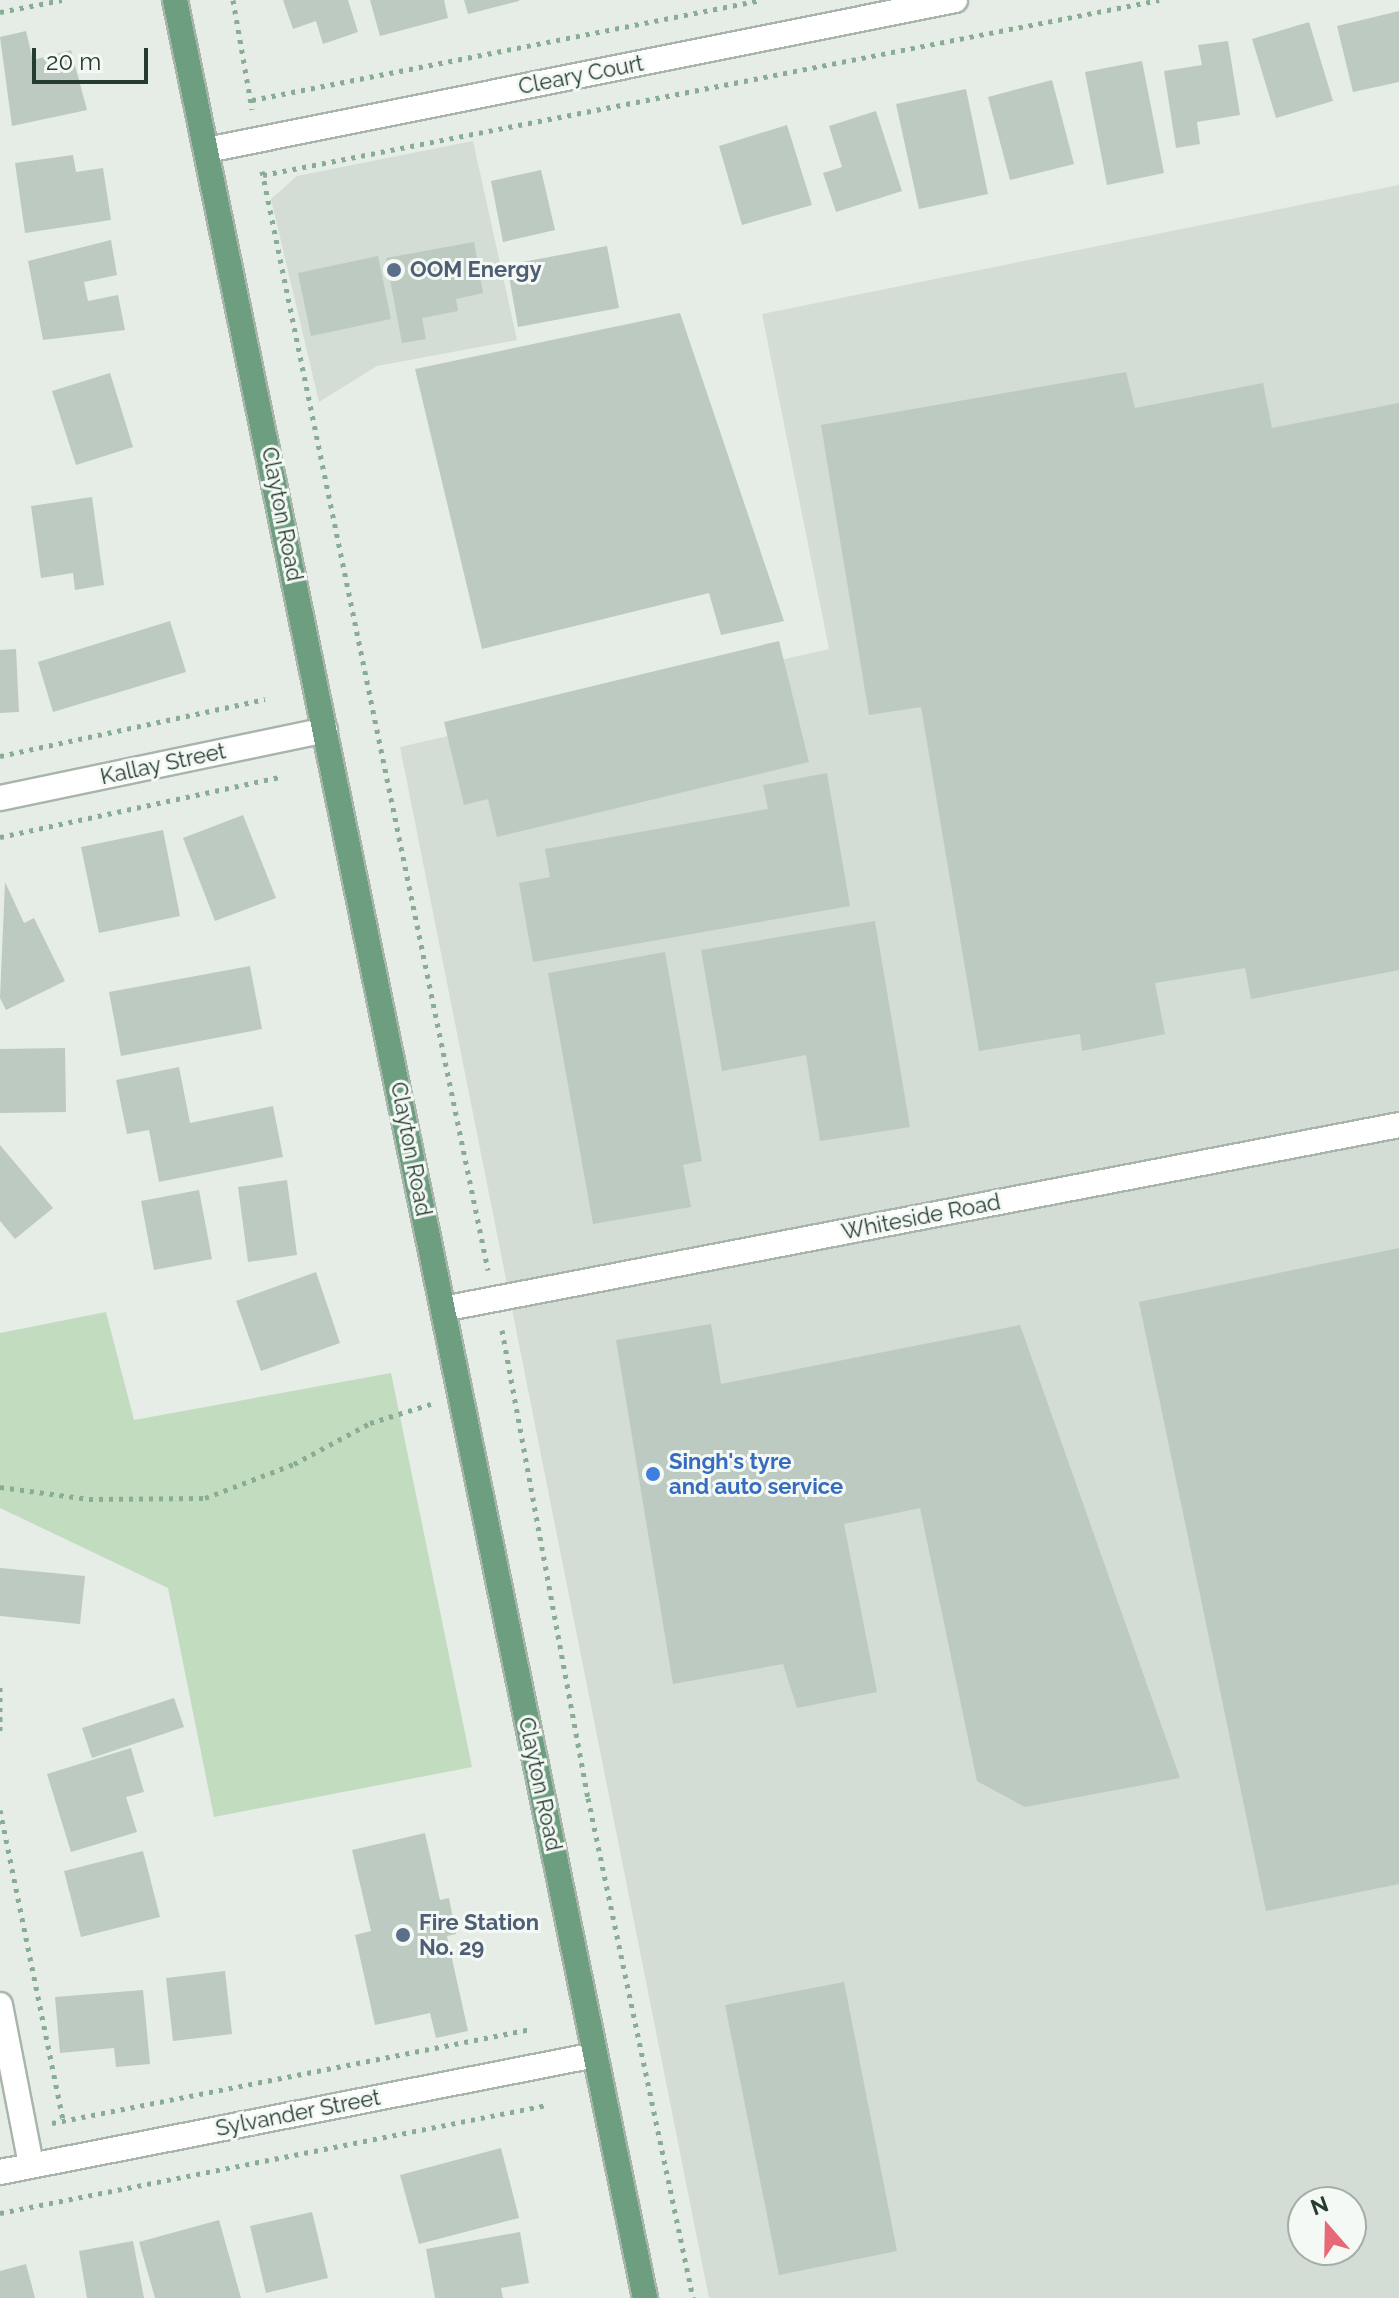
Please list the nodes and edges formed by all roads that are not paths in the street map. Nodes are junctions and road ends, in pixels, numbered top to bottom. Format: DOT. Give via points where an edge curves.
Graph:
graph roads {
  1 [pos="175,0"];
  2 [pos="955,0"];
  3 [pos="207,150"];
  4 [pos="325,730"];
  5 [pos="0,798"];
  6 [pos="1399,1125"];
  7 [pos="443,1309"];
  8 [pos="0,2005"];
  9 [pos="595,2055"];
  10 [pos="31,2165"];
  11 [pos="0,2172"];
  12 [pos="645,2298"];
  1 -- 3 [label="main road, Clayton Road"];
  2 -- 3 [label="street, Cleary Court"];
  3 -- 4 [label="main road, Clayton Road"];
  4 -- 5 [label="street, Kallay Street"];
  4 -- 7 [label="main road, Clayton Road"];
  6 -- 7 [label="street, Whiteside Road"];
  7 -- 9 [label="main road, Clayton Road"];
  8 -- 10 [label="street"];
  9 -- 10 [label="street, Sylvander Street"];
  9 -- 12 [label="main road, Clayton Road"];
  10 -- 11 [label="street, Sylvander Street"];
}
